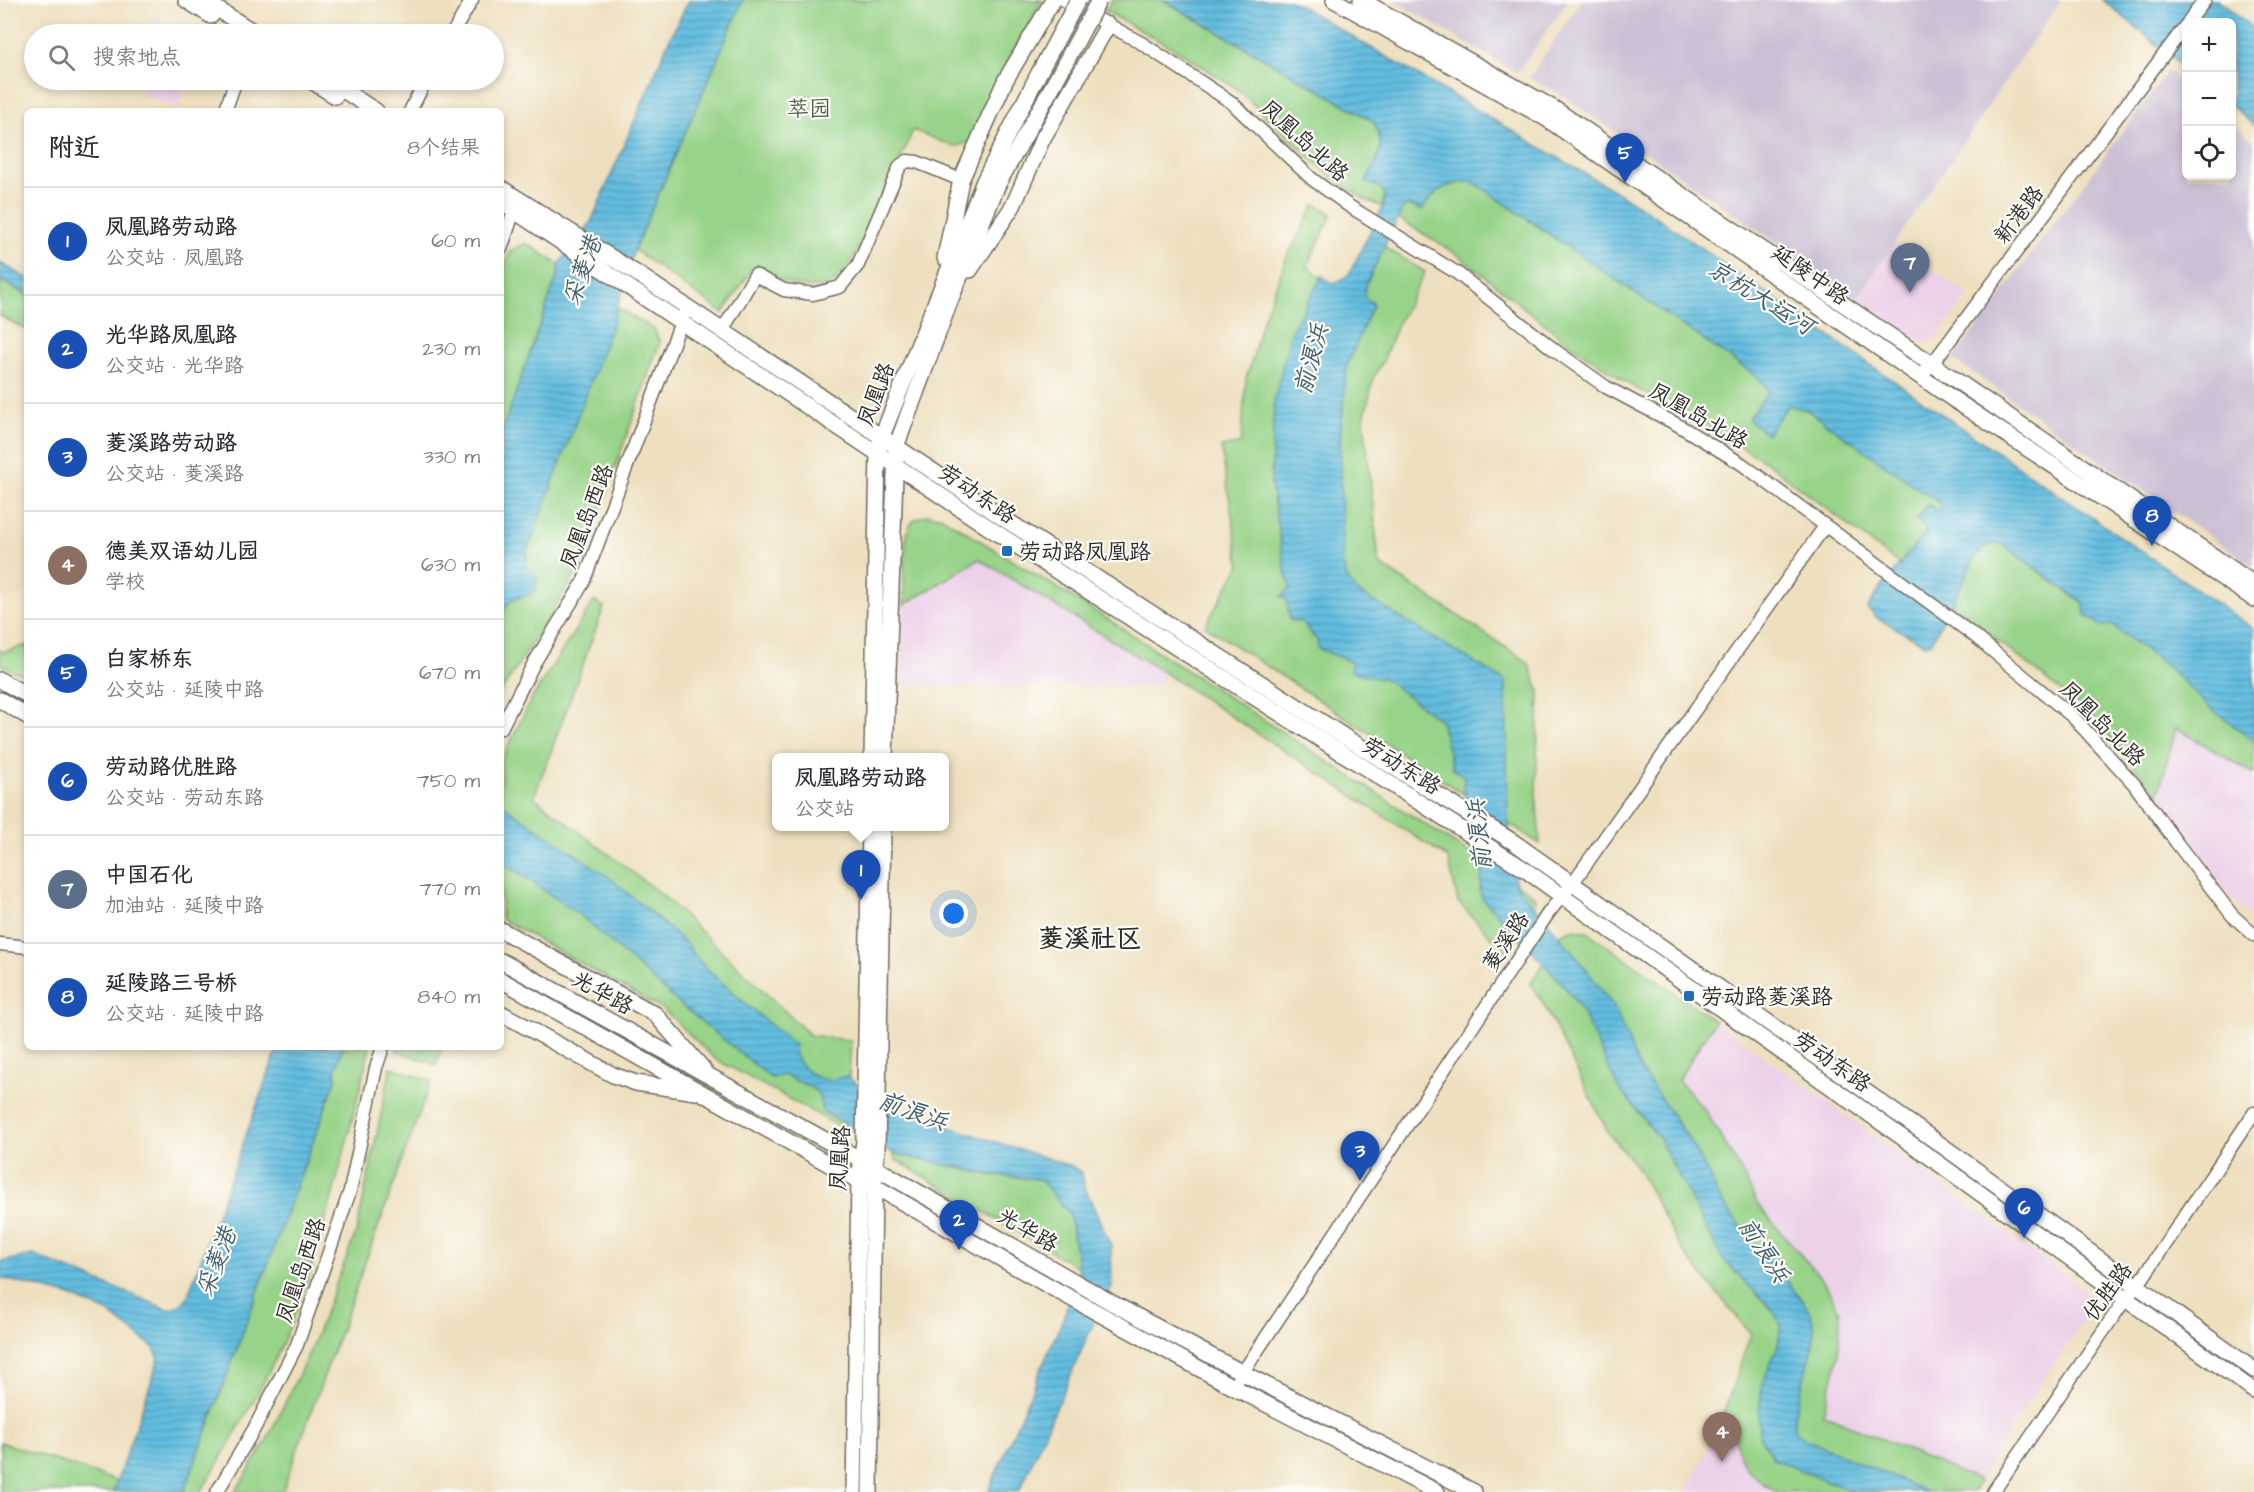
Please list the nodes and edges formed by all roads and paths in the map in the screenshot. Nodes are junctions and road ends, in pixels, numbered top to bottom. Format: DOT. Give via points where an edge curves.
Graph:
graph roads {
  1 [pos="186,0"];
  2 [pos="203,0"];
  3 [pos="472,0"];
  4 [pos="1053,0"];
  5 [pos="1064,0"];
  6 [pos="1078,0"];
  7 [pos="1099,0"];
  8 [pos="1334,0"];
  9 [pos="1361,0"];
  10 [pos="2205,0"];
  11 [pos="2192,18"];
  12 [pos="224,24"];
  13 [pos="241,24"];
  14 [pos="458,24"];
  15 [pos="1108,25"];
  16 [pos="2182,31"];
  17 [pos="232,90"];
  18 [pos="326,90"];
  19 [pos="343,90"];
  20 [pos="421,90"];
  21 [pos="226,108"];
  22 [pos="354,108"];
  23 [pos="371,108"];
  24 [pos="412,108"];
  25 [pos="962,180"];
  26 [pos="504,190"];
  27 [pos="508,206"];
  28 [pos="504,231"];
  29 [pos="562,234"];
  30 [pos="944,298"];
  31 [pos="686,307"];
  32 [pos="681,322"];
  33 [pos="722,331"];
  34 [pos="1932,364"];
  35 [pos="1920,376"];
  36 [pos="882,436"];
  37 [pos="897,447"];
  38 [pos="878,454"];
  39 [pos="895,465"];
  40 [pos="1825,526"];
  41 [pos="2254,584"];
  42 [pos="2254,599"];
  43 [pos="0,680"];
  44 [pos="24,693"];
  45 [pos="0,700"];
  46 [pos="24,714"];
  47 [pos="504,722"];
  48 [pos="872,753"];
  49 [pos="885,753"];
  50 [pos="870,831"];
  51 [pos="883,831"];
  52 [pos="1572,884"];
  53 [pos="1561,897"];
  54 [pos="504,932"];
  55 [pos="2254,935"];
  56 [pos="0,944"];
  57 [pos="24,947"];
  58 [pos="504,963"];
  59 [pos="504,982"];
  60 [pos="504,1015"];
  61 [pos="382,1050"];
  62 [pos="709,1076"];
  63 [pos="871,1087"];
  64 [pos="707,1094"];
  65 [pos="2254,1113"];
  66 [pos="862,1161"];
  67 [pos="876,1168"];
  68 [pos="867,1183"];
  69 [pos="2138,1285"];
  70 [pos="2126,1298"];
  71 [pos="1109,1310"];
  72 [pos="2254,1370"];
  73 [pos="1241,1372"];
  74 [pos="1233,1387"];
  75 [pos="2254,1390"];
  76 [pos="217,1492"];
  77 [pos="854,1492"];
  78 [pos="870,1492"];
  79 [pos="1437,1492"];
  80 [pos="1474,1492"];
  81 [pos="1993,1492"];
  1 -- 12 [label="main road"];
  2 -- 13 [label="main road"];
  3 -- 14 [label="street"];
  4 -- 25 [label="main road" via="1005,81"];
  5 -- 15 [label="street, 凤凰岛北路"];
  6 -- 30 [label="main road, 凤凰路, bridge" via="984,181"];
  7 -- 30 [label="main road, 凤凰路, bridge" via="998,184"];
  8 -- 35 [label="main road, 延陵中路" via="1547,119"];
  9 -- 34 [label="main road, 延陵中路" via="1553,108"];
  10 -- 11 [label="street, 新港路"];
  15 -- 30 [label="main road" via="1042,140 1013,206"];
  15 -- 40 [label="street, 凤凰岛北路" via="1231,102 1312,179 1457,273 1606,387 1742,464"];
  16 -- 34 [label="street, 新港路"];
  17 -- 21 [label="street"];
  18 -- 22 [label="main road"];
  19 -- 23 [label="main road"];
  20 -- 24 [label="street"];
  25 -- 30 [label="main road"];
  25 -- 33 [label="street" via="907,160 900,166 858,265 840,287 813,294 784,290 755,275"];
  26 -- 29 [label="main road"];
  27 -- 28 [label="street"];
  27 -- 29 [label="main road"];
  29 -- 31 [label="main road, 劳动东路" via="636,273"];
  29 -- 32 [label="main road, 劳动东路" via="627,286"];
  30 -- 36 [label="main road, 凤凰路"];
  30 -- 37 [label="main road, 凤凰路"];
  31 -- 32 [label="street, 凤凰岛西路"];
  31 -- 33 [label="main road, 劳动东路"];
  32 -- 38 [label="main road, 劳动东路"];
  32 -- 47 [label="street, 凤凰岛西路" via="583,584 534,663"];
  33 -- 36 [label="main road, 劳动东路"];
  34 -- 35 [label="street, 新港路"];
  34 -- 41 [label="main road, 延陵中路"];
  35 -- 42 [label="main road, 延陵中路"];
  36 -- 37 [label="main road, 劳动东路"];
  36 -- 38 [label="main road, 凤凰路"];
  37 -- 39 [label="main road, 凤凰路"];
  37 -- 52 [label="main road, 劳动东路" via="1515,843"];
  38 -- 39 [label="main road, 劳动东路"];
  38 -- 48 [label="main road, 凤凰路"];
  39 -- 49 [label="main road, 凤凰路"];
  39 -- 53 [label="main road, 劳动东路" via="1524,868"];
  40 -- 52 [label="street, 菱溪路"];
  40 -- 55 [label="street, 凤凰岛北路" via="1945,614 2073,717 2134,784 2232,915"];
  43 -- 44 [label="main road"];
  45 -- 46 [label="main road"];
  50 -- 63 [label="main road, 凤凰路"];
  51 -- 63 [label="main road, 凤凰路"];
  52 -- 53 [label="street, 菱溪路"];
  52 -- 69 [label="main road, 劳动东路"];
  53 -- 70 [label="main road, 劳动东路"];
  53 -- 73 [label="street, 菱溪路"];
  54 -- 62 [label="main road" via="656,1014"];
  56 -- 57 [label="street"];
  58 -- 62 [label="main road, 光华路"];
  59 -- 64 [label="main road, 光华路"];
  60 -- 64 [label="main road" via="614,1075 636,1083"];
  61 -- 76 [label="street, 凤凰岛西路" via="350,1191 297,1345"];
  62 -- 66 [label="main road, 光华路"];
  63 -- 66 [label="main road, 凤凰路"];
  63 -- 67 [label="main road, 凤凰路" via="878,1150"];
  64 -- 68 [label="main road, 光华路"];
  65 -- 69 [label="street, 优胜路"];
  66 -- 67 [label="main road, 光华路"];
  66 -- 68 [label="main road, 凤凰路"];
  67 -- 68 [label="main road, 凤凰路"];
  67 -- 71 [label="main road, 光华路" via="1063,1275"];
  68 -- 71 [label="main road, 光华路" via="1056,1290"];
  68 -- 77 [label="main road, 凤凰路"];
  68 -- 78 [label="main road, 凤凰路"];
  69 -- 70 [label="street, 优胜路"];
  69 -- 72 [label="main road, 劳动东路"];
  70 -- 75 [label="main road, 劳动东路"];
  70 -- 81 [label="street, 优胜路"];
  71 -- 73 [label="main road, 光华路"];
  71 -- 74 [label="main road, 光华路"];
  73 -- 74 [label="street, 菱溪路"];
  73 -- 80 [label="main road, 光华路"];
  74 -- 79 [label="main road, 光华路"];
}
